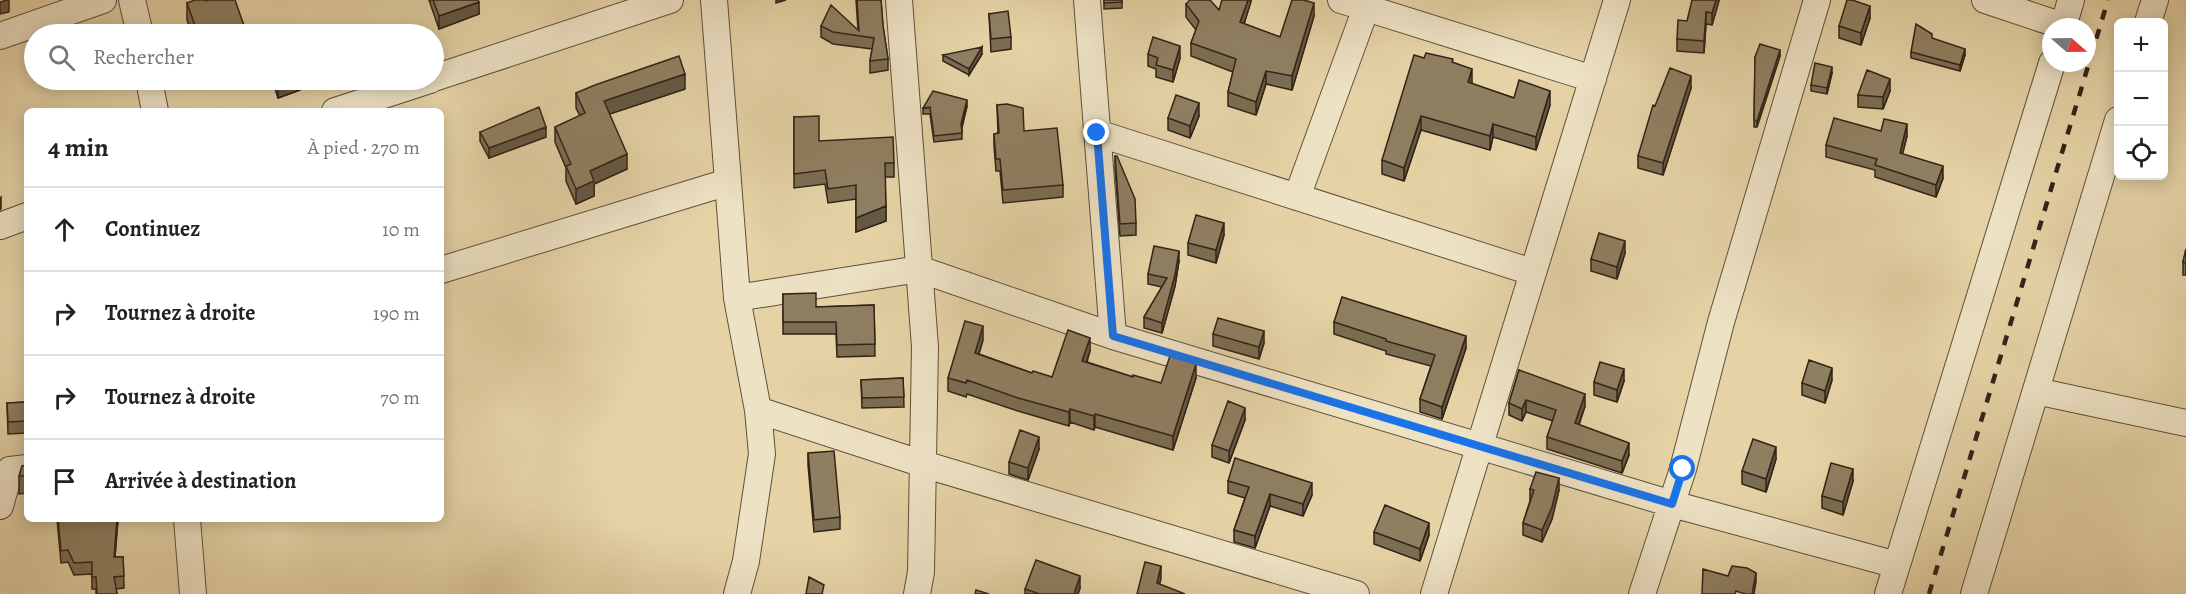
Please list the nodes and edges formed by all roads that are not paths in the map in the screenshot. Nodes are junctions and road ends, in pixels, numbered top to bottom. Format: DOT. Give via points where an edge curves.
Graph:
graph roads {
  1 [pos="103,0"];
  2 [pos="132,0"];
  3 [pos="670,0"];
  4 [pos="714,0"];
  5 [pos="899,0"];
  6 [pos="1087,0"];
  7 [pos="1341,0"];
  8 [pos="1617,0"];
  9 [pos="1817,0"];
  10 [pos="1985,0"];
  11 [pos="2071,0"];
  12 [pos="2155,0"];
  13 [pos="1366,8"];
  14 [pos="1416,11"];
  15 [pos="2065,18"];
  16 [pos="2149,18"];
  17 [pos="2042,19"];
  18 [pos="34,24"];
  19 [pos="138,24"];
  20 [pos="24,28"];
  21 [pos="0,36"];
  22 [pos="2049,72"];
  23 [pos="444,75"];
  24 [pos="1593,79"];
  25 [pos="151,90"];
  26 [pos="399,90"];
  27 [pos="154,108"];
  28 [pos="344,108"];
  29 [pos="2116,126"];
  30 [pos="1097,133"];
  31 [pos="728,182"];
  32 [pos="1297,197"];
  33 [pos="24,217"];
  34 [pos="0,226"];
  35 [pos="444,269"];
  36 [pos="919,269"];
  37 [pos="1532,272"];
  38 [pos="737,298"];
  39 [pos="1113,336"];
  40 [pos="2036,391"];
  41 [pos="758,410"];
  42 [pos="2186,423"];
  43 [pos="1479,445"];
  44 [pos="923,464"];
  45 [pos="24,468"];
  46 [pos="1672,504"];
  47 [pos="0,506"];
  48 [pos="187,522"];
  49 [pos="1897,565"];
  50 [pos="193,594"];
  51 [pos="737,594"];
  52 [pos="917,594"];
  53 [pos="1356,594"];
  54 [pos="1434,594"];
  55 [pos="1642,594"];
  56 [pos="1888,594"];
  57 [pos="1974,594"];
  1 -- 18 [label="street"];
  2 -- 19 [label="street"];
  3 -- 23 [label="street"];
  4 -- 31 [label="street"];
  5 -- 36 [label="street"];
  6 -- 30 [label="street"];
  7 -- 13 [label="street"];
  8 -- 24 [label="street"];
  9 -- 46 [label="street" via="1721,322"];
  10 -- 17 [label="street"];
  11 -- 15 [label="street"];
  12 -- 16 [label="street"];
  13 -- 14 [label="street"];
  13 -- 32 [label="street"];
  14 -- 24 [label="street"];
  20 -- 21 [label="street"];
  22 -- 49 [label="street"];
  24 -- 37 [label="street"];
  25 -- 27 [label="street"];
  26 -- 28 [label="street"];
  29 -- 40 [label="street"];
  30 -- 32 [label="street"];
  30 -- 39 [label="street"];
  31 -- 35 [label="street"];
  31 -- 38 [label="street"];
  32 -- 37 [label="street"];
  33 -- 34 [label="street"];
  36 -- 38 [label="street"];
  36 -- 39 [label="street"];
  36 -- 44 [label="street" via="925,347"];
  37 -- 43 [label="street"];
  38 -- 41 [label="street"];
  39 -- 43 [label="street"];
  40 -- 42 [label="street"];
  40 -- 57 [label="street"];
  41 -- 44 [label="street"];
  41 -- 51 [label="street" via="762,454 746,561"];
  43 -- 46 [label="street"];
  43 -- 54 [label="street"];
  44 -- 52 [label="street"];
  44 -- 53 [label="street"];
  45 -- 47 [label="street" via="10,470"];
  46 -- 49 [label="street"];
  46 -- 55 [label="street"];
  48 -- 50 [label="street"];
  49 -- 56 [label="street"];
}
